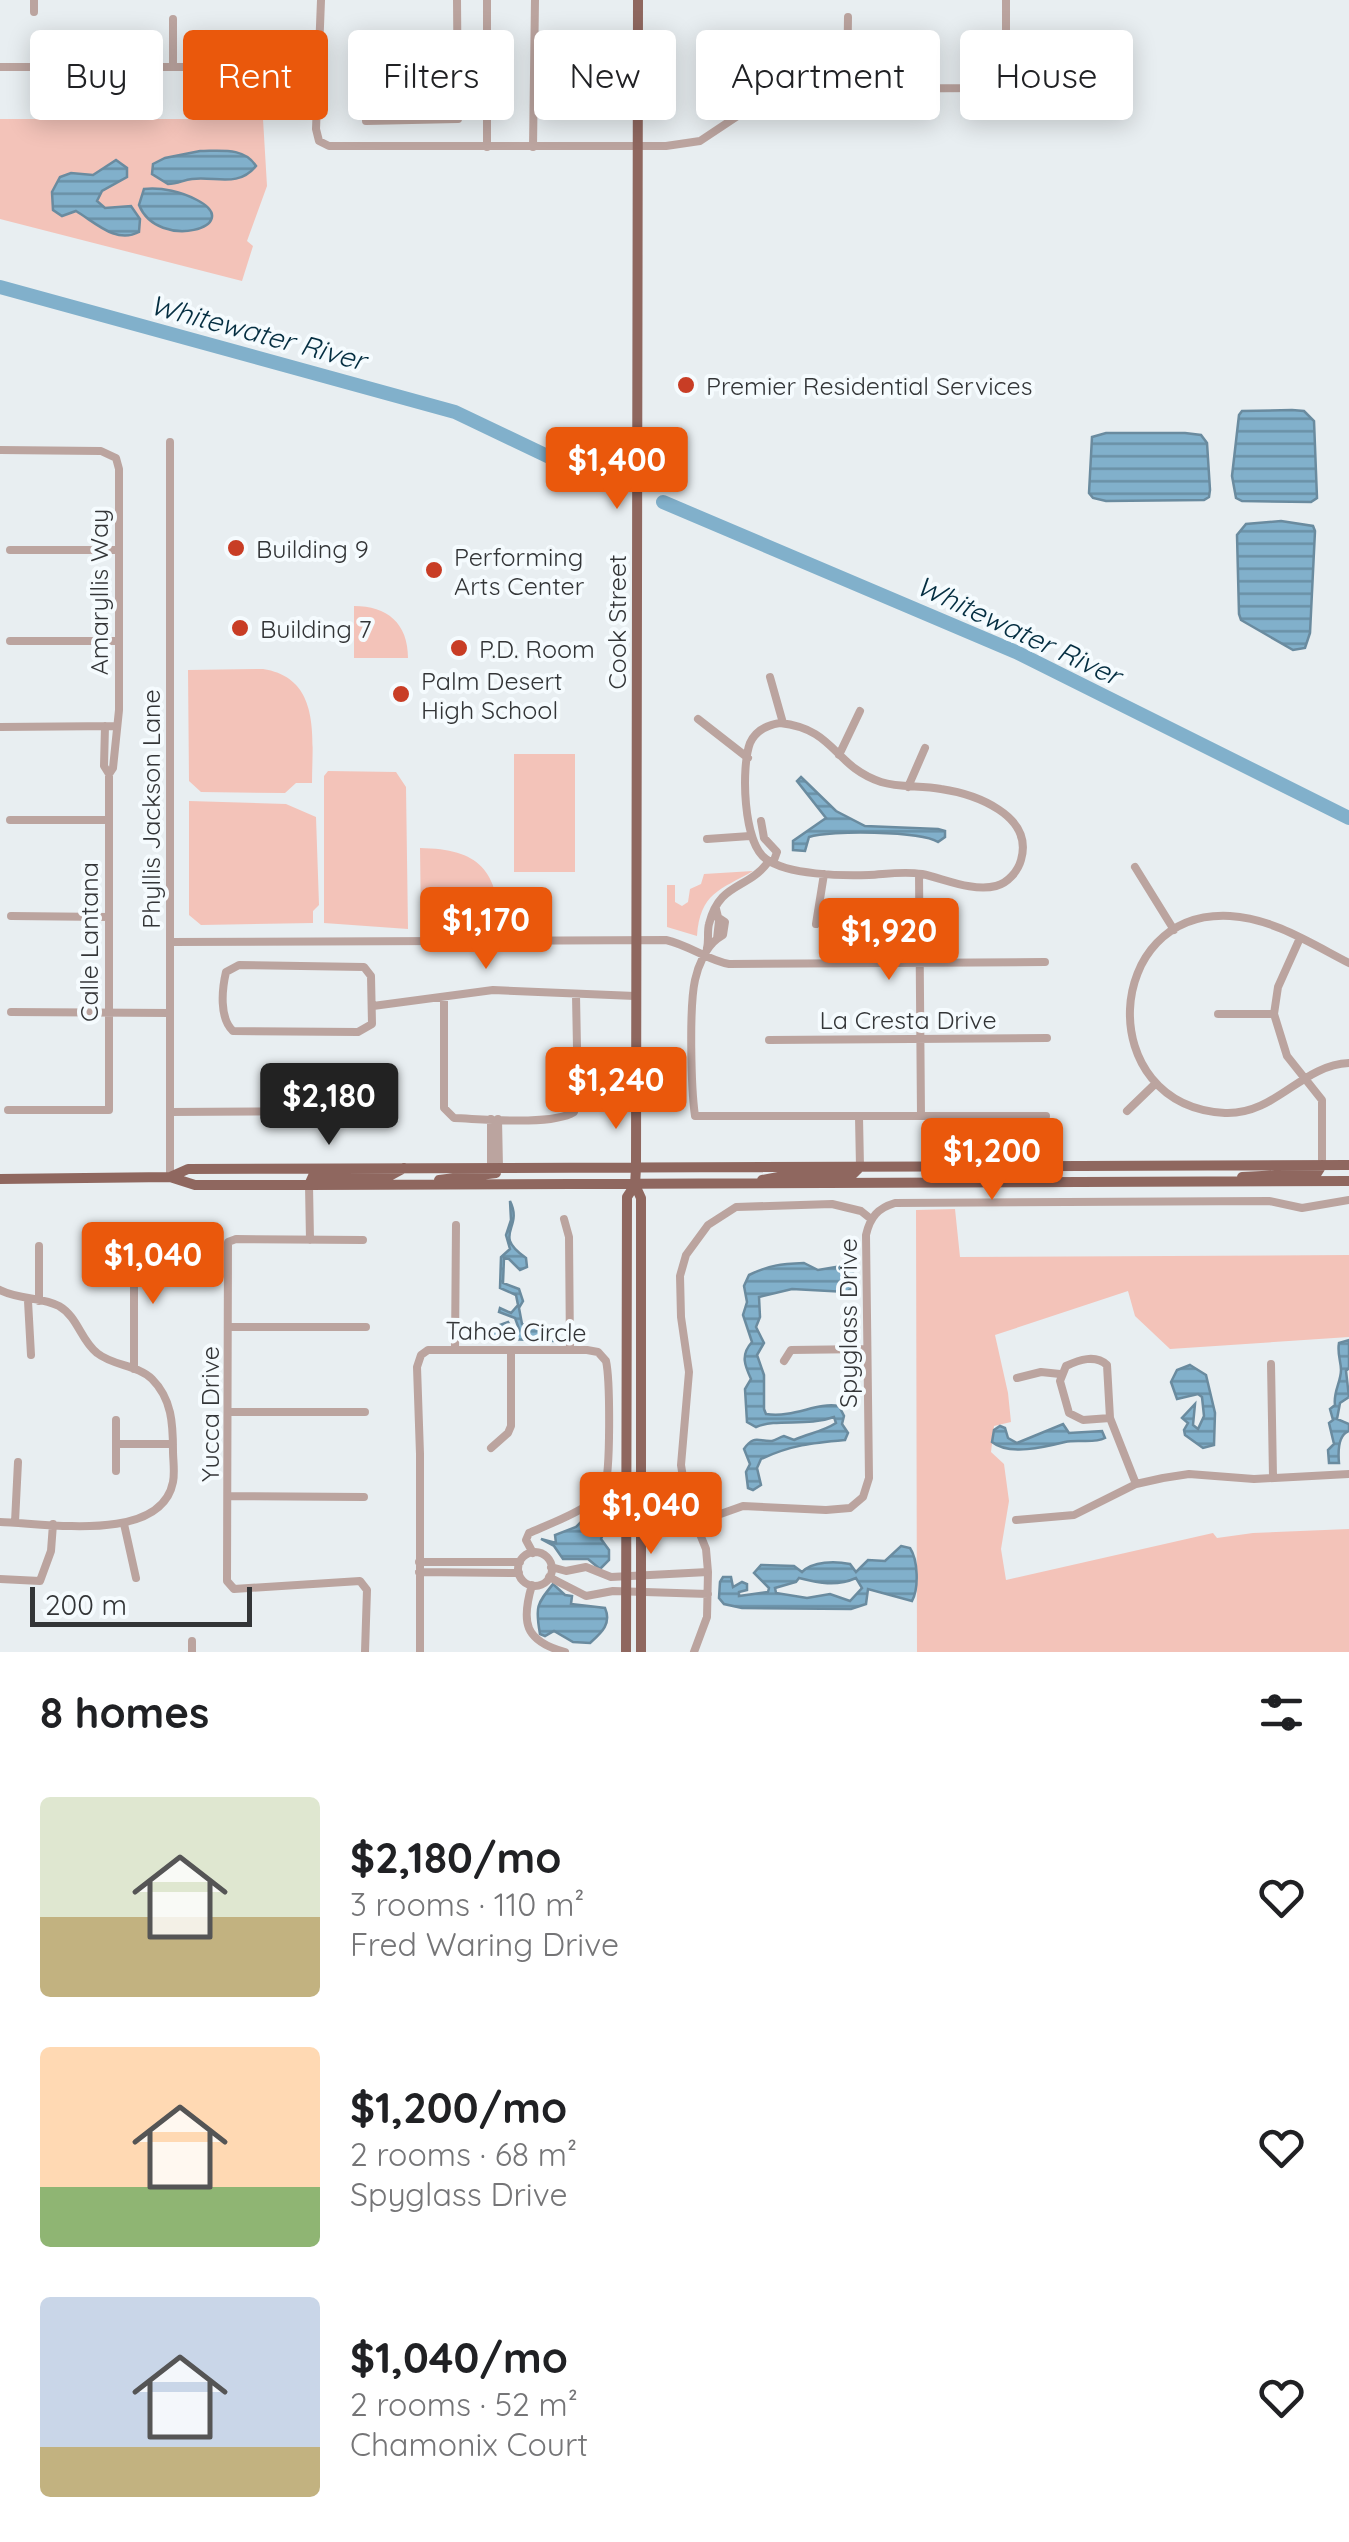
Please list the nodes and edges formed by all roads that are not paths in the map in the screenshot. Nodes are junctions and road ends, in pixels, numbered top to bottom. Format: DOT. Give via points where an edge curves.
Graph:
graph roads {
  1 [pos="34,0"];
  2 [pos="321,0"];
  3 [pos="458,0"];
  4 [pos="487,0"];
  5 [pos="535,0"];
  6 [pos="638,0"];
  7 [pos="1006,0"];
  8 [pos="34,12"];
  9 [pos="848,17"];
  10 [pos="173,18"];
  11 [pos="321,30"];
  12 [pos="458,30"];
  13 [pos="487,30"];
  14 [pos="848,30"];
  15 [pos="173,65"];
  16 [pos="183,65"];
  17 [pos="0,67"];
  18 [pos="940,88"];
  19 [pos="317,120"];
  20 [pos="366,120"];
  21 [pos="456,120"];
  22 [pos="487,120"];
  23 [pos="732,120"];
  24 [pos="640,144"];
  25 [pos="487,147"];
  26 [pos="533,147"];
  27 [pos="170,442"];
  28 [pos="0,450"];
  29 [pos="10,550"];
  30 [pos="118,550"];
  31 [pos="10,641"];
  32 [pos="118,641"];
  33 [pos="770,677"];
  34 [pos="860,711"];
  35 [pos="698,719"];
  36 [pos="783,723"];
  37 [pos="104,726"];
  38 [pos="116,726"];
  39 [pos="0,727"];
  40 [pos="925,748"];
  41 [pos="839,755"];
  42 [pos="748,758"];
  43 [pos="108,774"];
  44 [pos="908,787"];
  45 [pos="10,820"];
  46 [pos="108,820"];
  47 [pos="761,821"];
  48 [pos="750,836"];
  49 [pos="706,839"];
  50 [pos="771,862"];
  51 [pos="1135,867"];
  52 [pos="824,874"];
  53 [pos="920,874"];
  54 [pos="717,913"];
  55 [pos="11,916"];
  56 [pos="109,917"];
  57 [pos="816,924"];
  58 [pos="1174,930"];
  59 [pos="1300,938"];
  60 [pos="636,939"];
  61 [pos="170,942"];
  62 [pos="706,953"];
  63 [pos="1044,962"];
  64 [pos="1349,963"];
  65 [pos="920,964"];
  66 [pos="576,995"];
  67 [pos="444,996"];
  68 [pos="635,996"];
  69 [pos="373,1006"];
  70 [pos="11,1012"];
  71 [pos="108,1012"];
  72 [pos="170,1013"];
  73 [pos="1218,1014"];
  74 [pos="1274,1014"];
  75 [pos="1047,1038"];
  76 [pos="921,1039"];
  77 [pos="769,1040"];
  78 [pos="1349,1063"];
  79 [pos="1306,1077"];
  80 [pos="1156,1083"];
  81 [pos="8,1110"];
  82 [pos="380,1110"];
  83 [pos="1127,1111"];
  84 [pos="170,1112"];
  85 [pos="859,1116"];
  86 [pos="921,1116"];
  87 [pos="1046,1116"];
  88 [pos="495,1119"];
  89 [pos="1322,1166"];
  90 [pos="1349,1166"];
  91 [pos="860,1167"];
  92 [pos="404,1168"];
  93 [pos="495,1168"];
  94 [pos="636,1168"];
  95 [pos="170,1177"];
  96 [pos="0,1179"];
  97 [pos="1349,1181"];
  98 [pos="1216,1182"];
  99 [pos="424,1184"];
  100 [pos="741,1184"];
  101 [pos="635,1185"];
  102 [pos="309,1186"];
  103 [pos="1349,1200"];
  104 [pos="564,1218"];
  105 [pos="871,1219"];
  106 [pos="456,1225"];
  107 [pos="310,1240"];
  108 [pos="363,1240"];
  109 [pos="39,1246"];
  110 [pos="134,1246"];
  111 [pos="0,1290"];
  112 [pos="28,1301"];
  113 [pos="39,1301"];
  114 [pos="229,1326"];
  115 [pos="366,1327"];
  116 [pos="867,1348"];
  117 [pos="455,1349"];
  118 [pos="512,1350"];
  119 [pos="570,1350"];
  120 [pos="31,1354"];
  121 [pos="784,1360"];
  122 [pos="1271,1364"];
  123 [pos="134,1369"];
  124 [pos="1060,1374"];
  125 [pos="1017,1378"];
  126 [pos="228,1412"];
  127 [pos="365,1412"];
  128 [pos="1110,1418"];
  129 [pos="116,1420"];
  130 [pos="116,1444"];
  131 [pos="173,1444"];
  132 [pos="491,1448"];
  133 [pos="18,1462"];
  134 [pos="116,1471"];
  135 [pos="1349,1474"];
  136 [pos="1273,1478"];
  137 [pos="1136,1484"];
  138 [pos="228,1496"];
  139 [pos="364,1497"];
  140 [pos="1016,1520"];
  141 [pos="0,1522"];
  142 [pos="15,1522"];
  143 [pos="695,1523"];
  144 [pos="53,1524"];
  145 [pos="124,1524"];
  146 [pos="533,1552"];
  147 [pos="520,1562"];
  148 [pos="418,1567"];
  149 [pos="550,1572"];
  150 [pos="708,1572"];
  151 [pos="519,1573"];
  152 [pos="641,1576"];
  153 [pos="626,1577"];
  154 [pos="136,1578"];
  155 [pos="0,1579"];
  156 [pos="532,1585"];
  157 [pos="626,1591"];
  158 [pos="641,1591"];
  159 [pos="708,1594"];
  160 [pos="192,1641"];
  161 [pos="695,1650"];
  162 [pos="192,1652"];
  163 [pos="366,1652"];
  164 [pos="420,1652"];
  165 [pos="565,1652"];
  166 [pos="626,1652"];
  167 [pos="641,1652"];
  168 [pos="705,1652"];
  1 -- 8 [label="street"];
  2 -- 11 [label="street"];
  3 -- 12 [label="street"];
  4 -- 13 [label="street"];
  5 -- 26 [label="street"];
  6 -- 24 [label="main road, Cook Street"];
  7 -- 18 [label="street" via="1002,79 993,88"];
  9 -- 14 [label="street"];
  10 -- 15 [label="street"];
  15 -- 16 [label="street"];
  15 -- 17 [label="street"];
  19 -- 25 [label="street" via="319,141 329,146"];
  20 -- 21 [label="street"];
  22 -- 25 [label="street"];
  23 -- 24 [label="street" via="700,141"];
  24 -- 26 [label="street"];
  24 -- 60 [label="main road, Cook Street"];
  25 -- 26 [label="street"];
  27 -- 61 [label="street, Phyllis Jackson Lane"];
  28 -- 30 [label="street, Amaryllis Way" via="101,451 116,458"];
  29 -- 30 [label="street"];
  30 -- 32 [label="street, Amaryllis Way"];
  31 -- 32 [label="street"];
  32 -- 38 [label="street, Amaryllis Way"];
  33 -- 36 [label="street"];
  34 -- 41 [label="street"];
  35 -- 42 [label="street"];
  36 -- 41 [label="street" via="815,731"];
  36 -- 42 [label="street" via="757,732"];
  37 -- 38 [label="street"];
  37 -- 39 [label="street"];
  37 -- 43 [label="street, Calle Lantana"];
  38 -- 43 [label="street, Calle Lantana"];
  40 -- 44 [label="street"];
  41 -- 44 [label="street" via="865,775"];
  42 -- 48 [label="street"];
  43 -- 46 [label="street, Calle Lantana"];
  44 -- 53 [label="street" via="946,789 999,809 1021,837 1021,862 998,886"];
  45 -- 46 [label="street"];
  46 -- 56 [label="street, Calle Lantana"];
  47 -- 50 [label="street" via="776,852"];
  48 -- 49 [label="street"];
  48 -- 50 [label="street"];
  50 -- 52 [label="street"];
  50 -- 54 [label="street" via="722,894"];
  51 -- 58 [label="street"];
  52 -- 53 [label="street"];
  52 -- 57 [label="street"];
  53 -- 65 [label="street"];
  54 -- 62 [label="street" via="709,923"];
  54 -- 62 [label="street" via="718,939"];
  55 -- 56 [label="street"];
  56 -- 71 [label="street, Calle Lantana"];
  58 -- 59 [label="street" via="1227,915"];
  58 -- 80 [label="street" via="1145,960 1129,994 1130,1038"];
  59 -- 64 [label="street"];
  59 -- 74 [label="street"];
  60 -- 61 [label="street"];
  60 -- 62 [label="street"];
  60 -- 68 [label="main road, Cook Street"];
  61 -- 72 [label="street, Phyllis Jackson Lane"];
  62 -- 65 [label="street" via="729,964"];
  62 -- 85 [label="street" via="693,992 695,1116"];
  63 -- 65 [label="street"];
  65 -- 76 [label="street"];
  66 -- 67 [label="street" via="493,990"];
  66 -- 68 [label="street"];
  66 -- 88 [label="street" via="574,1112"];
  67 -- 69 [label="street"];
  67 -- 88 [label="street" via="444,1108 454,1118"];
  68 -- 94 [label="main road, Cook Street"];
  69 -- 69 [label="street" via="372,976 357,965 240,966 224,979 224,1020 233,1031 358,1032 372,1024"];
  70 -- 71 [label="street"];
  71 -- 72 [label="street"];
  71 -- 81 [label="street, Calle Lantana" via="109,1110"];
  72 -- 84 [label="street, Phyllis Jackson Lane"];
  73 -- 74 [label="street"];
  74 -- 79 [label="street" via="1287,1056"];
  75 -- 76 [label="street, La Cresta Drive"];
  76 -- 77 [label="street, La Cresta Drive"];
  76 -- 86 [label="street"];
  78 -- 79 [label="street"];
  79 -- 80 [label="street" via="1277,1100 1235,1113 1185,1104"];
  79 -- 89 [label="street" via="1322,1100"];
  80 -- 83 [label="street"];
  82 -- 84 [label="street"];
  84 -- 95 [label="street, Phyllis Jackson Lane"];
  85 -- 86 [label="street"];
  85 -- 91 [label="street"];
  86 -- 87 [label="street"];
  88 -- 93 [label="street"];
  89 -- 90 [label="main road"];
  89 -- 91 [label="main road"];
  89 -- 98 [label="main road" via="1317,1173"];
  91 -- 94 [label="main road"];
  91 -- 100 [label="main road" via="854,1174"];
  92 -- 93 [label="main road"];
  92 -- 95 [label="main road" via="188,1169"];
  92 -- 102 [label="main road" via="391,1175 313,1176"];
  93 -- 94 [label="main road"];
  93 -- 99 [label="main road" via="492,1175"];
  94 -- 101 [label="main road, Cook Street"];
  95 -- 96 [label="main road"];
  95 -- 102 [label="main road" via="195,1185"];
  97 -- 98 [label="main road"];
  98 -- 100 [label="main road"];
  99 -- 101 [label="main road"];
  99 -- 102 [label="main road"];
  100 -- 101 [label="main road"];
  101 -- 152 [label="main road, Cook Street" via="642,1198"];
  101 -- 153 [label="main road, Cook Street" via="627,1197"];
  102 -- 107 [label="street"];
  103 -- 105 [label="street, Spyglass Drive" via="1302,1208 1269,1202 895,1204"];
  104 -- 119 [label="street"];
  105 -- 116 [label="street, Spyglass Drive"];
  105 -- 143 [label="street" via="832,1204 736,1207 708,1225 686,1255 681,1318 689,1372 681,1466"];
  106 -- 117 [label="street"];
  107 -- 108 [label="street"];
  107 -- 114 [label="street, Yucca Drive" via="228,1242"];
  109 -- 113 [label="street"];
  110 -- 123 [label="street"];
  111 -- 112 [label="street"];
  112 -- 113 [label="street"];
  112 -- 120 [label="street"];
  113 -- 123 [label="street" via="66,1312 92,1350"];
  114 -- 115 [label="street"];
  114 -- 126 [label="street, Yucca Drive"];
  116 -- 121 [label="street" via="792,1350"];
  116 -- 143 [label="street, Spyglass Drive" via="869,1478 863,1496 850,1508 732,1508"];
  117 -- 118 [label="street, Tahoe Circle"];
  117 -- 148 [label="street, Tahoe Circle" via="428,1350 418,1362"];
  118 -- 119 [label="street, Tahoe Circle"];
  118 -- 132 [label="street" via="511,1426"];
  119 -- 146 [label="street, Tahoe Circle" via="598,1352 608,1366 604,1488 592,1502 526,1536"];
  122 -- 136 [label="street"];
  123 -- 131 [label="street" via="162,1390 172,1414"];
  124 -- 125 [label="street"];
  124 -- 128 [label="street" via="1073,1417"];
  124 -- 128 [label="street" via="1088,1358 1104,1362"];
  126 -- 127 [label="street"];
  126 -- 138 [label="street, Yucca Drive"];
  128 -- 137 [label="street"];
  129 -- 130 [label="street"];
  130 -- 131 [label="street"];
  130 -- 134 [label="street"];
  131 -- 145 [label="street" via="173,1482 165,1501"];
  133 -- 142 [label="street"];
  135 -- 136 [label="street"];
  136 -- 137 [label="street" via="1190,1474"];
  137 -- 140 [label="street" via="1074,1515"];
  138 -- 139 [label="street"];
  138 -- 163 [label="street, Yucca Drive" via="229,1586 360,1581"];
  141 -- 142 [label="street"];
  142 -- 144 [label="street"];
  143 -- 150 [label="street"];
  144 -- 145 [label="street"];
  144 -- 155 [label="street" via="40,1581"];
  145 -- 154 [label="street"];
  146 -- 147 [label="street"];
  146 -- 149 [label="street" via="545,1556"];
  147 -- 148 [label="street"];
  147 -- 151 [label="street"];
  148 -- 151 [label="street"];
  148 -- 164 [label="street, Tahoe Circle"];
  149 -- 153 [label="street" via="586,1568"];
  149 -- 156 [label="street"];
  149 -- 157 [label="street" via="586,1596"];
  150 -- 152 [label="street"];
  150 -- 159 [label="street"];
  151 -- 156 [label="street"];
  152 -- 153 [label="street"];
  152 -- 158 [label="main road, Cook Street"];
  153 -- 157 [label="main road, Cook Street"];
  156 -- 165 [label="street" via="529,1630 538,1642"];
  157 -- 158 [label="street"];
  157 -- 166 [label="main road, Cook Street"];
  158 -- 159 [label="street"];
  158 -- 167 [label="main road, Cook Street"];
  159 -- 161 [label="street"];
  160 -- 162 [label="street"];
  161 -- 168 [label="street"];
}
